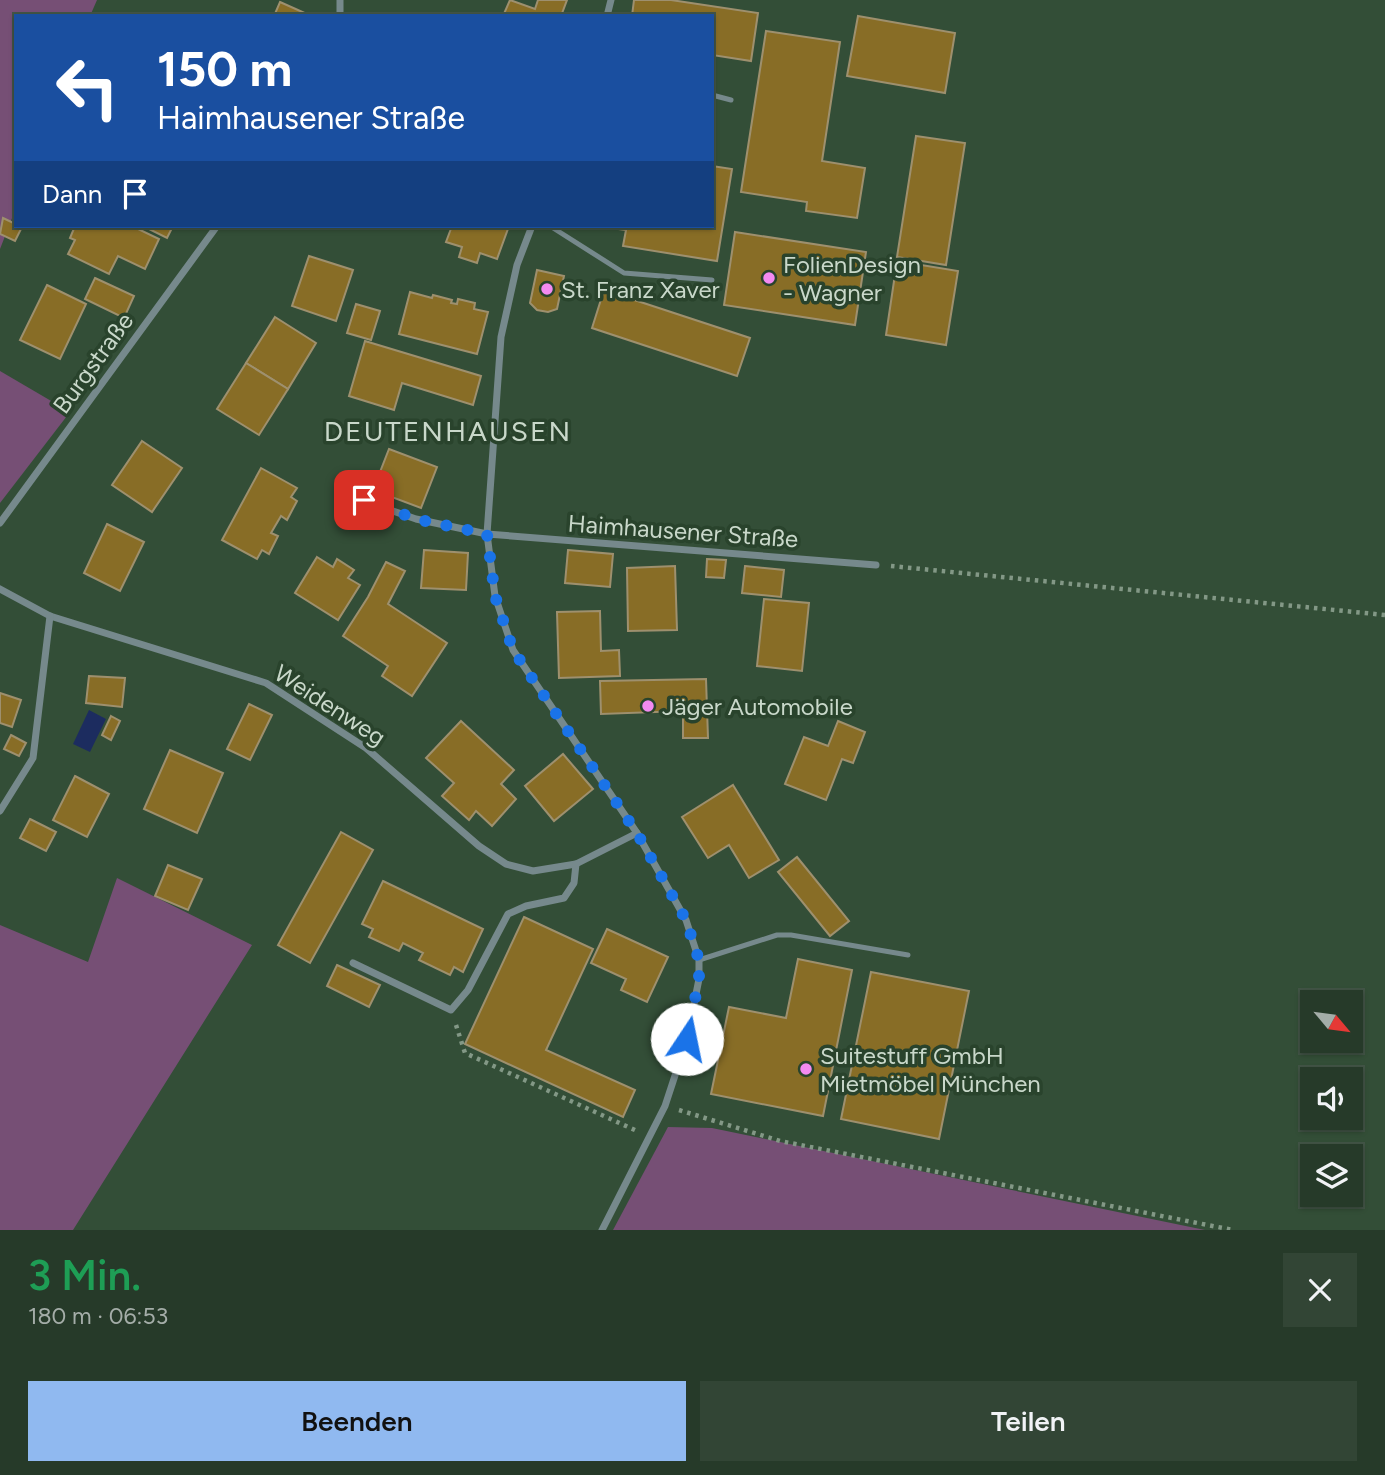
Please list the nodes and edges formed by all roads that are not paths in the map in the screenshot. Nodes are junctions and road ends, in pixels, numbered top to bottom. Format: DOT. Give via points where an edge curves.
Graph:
graph roads {
  1 [pos="714,96"];
  2 [pos="731,100"];
  3 [pos="216,228"];
  4 [pos="531,228"];
  5 [pos="553,228"];
  6 [pos="712,281"];
  7 [pos="338,492"];
  8 [pos="0,523"];
  9 [pos="487,534"];
  10 [pos="876,565"];
  11 [pos="0,589"];
  12 [pos="50,616"];
  13 [pos="0,811"];
  14 [pos="637,833"];
  15 [pos="576,864"];
  16 [pos="908,955"];
  17 [pos="699,960"];
  18 [pos="353,962"];
  19 [pos="602,1230"];
  1 -- 2 [label="lane"];
  3 -- 8 [label="street, Burgstraße"];
  4 -- 9 [label="street" via="517,265 501,337"];
  5 -- 6 [label="lane" via="624,273"];
  7 -- 9 [label="street, Haimhausener Straße" via="416,519"];
  9 -- 10 [label="street, Haimhausener Straße"];
  9 -- 14 [label="street" via="495,596 513,650"];
  11 -- 12 [label="street, Weidenweg"];
  12 -- 13 [label="street" via="33,758"];
  12 -- 15 [label="street, Weidenweg" via="266,683 366,748 506,864 533,871"];
  14 -- 15 [label="street, Weidenweg"];
  14 -- 17 [label="street" via="686,920"];
  15 -- 18 [label="street" via="574,883 564,898 508,914 468,990 451,1010"];
  16 -- 17 [label="lane" via="777,935"];
  17 -- 19 [label="street" via="687,1039 664,1106"];
}
